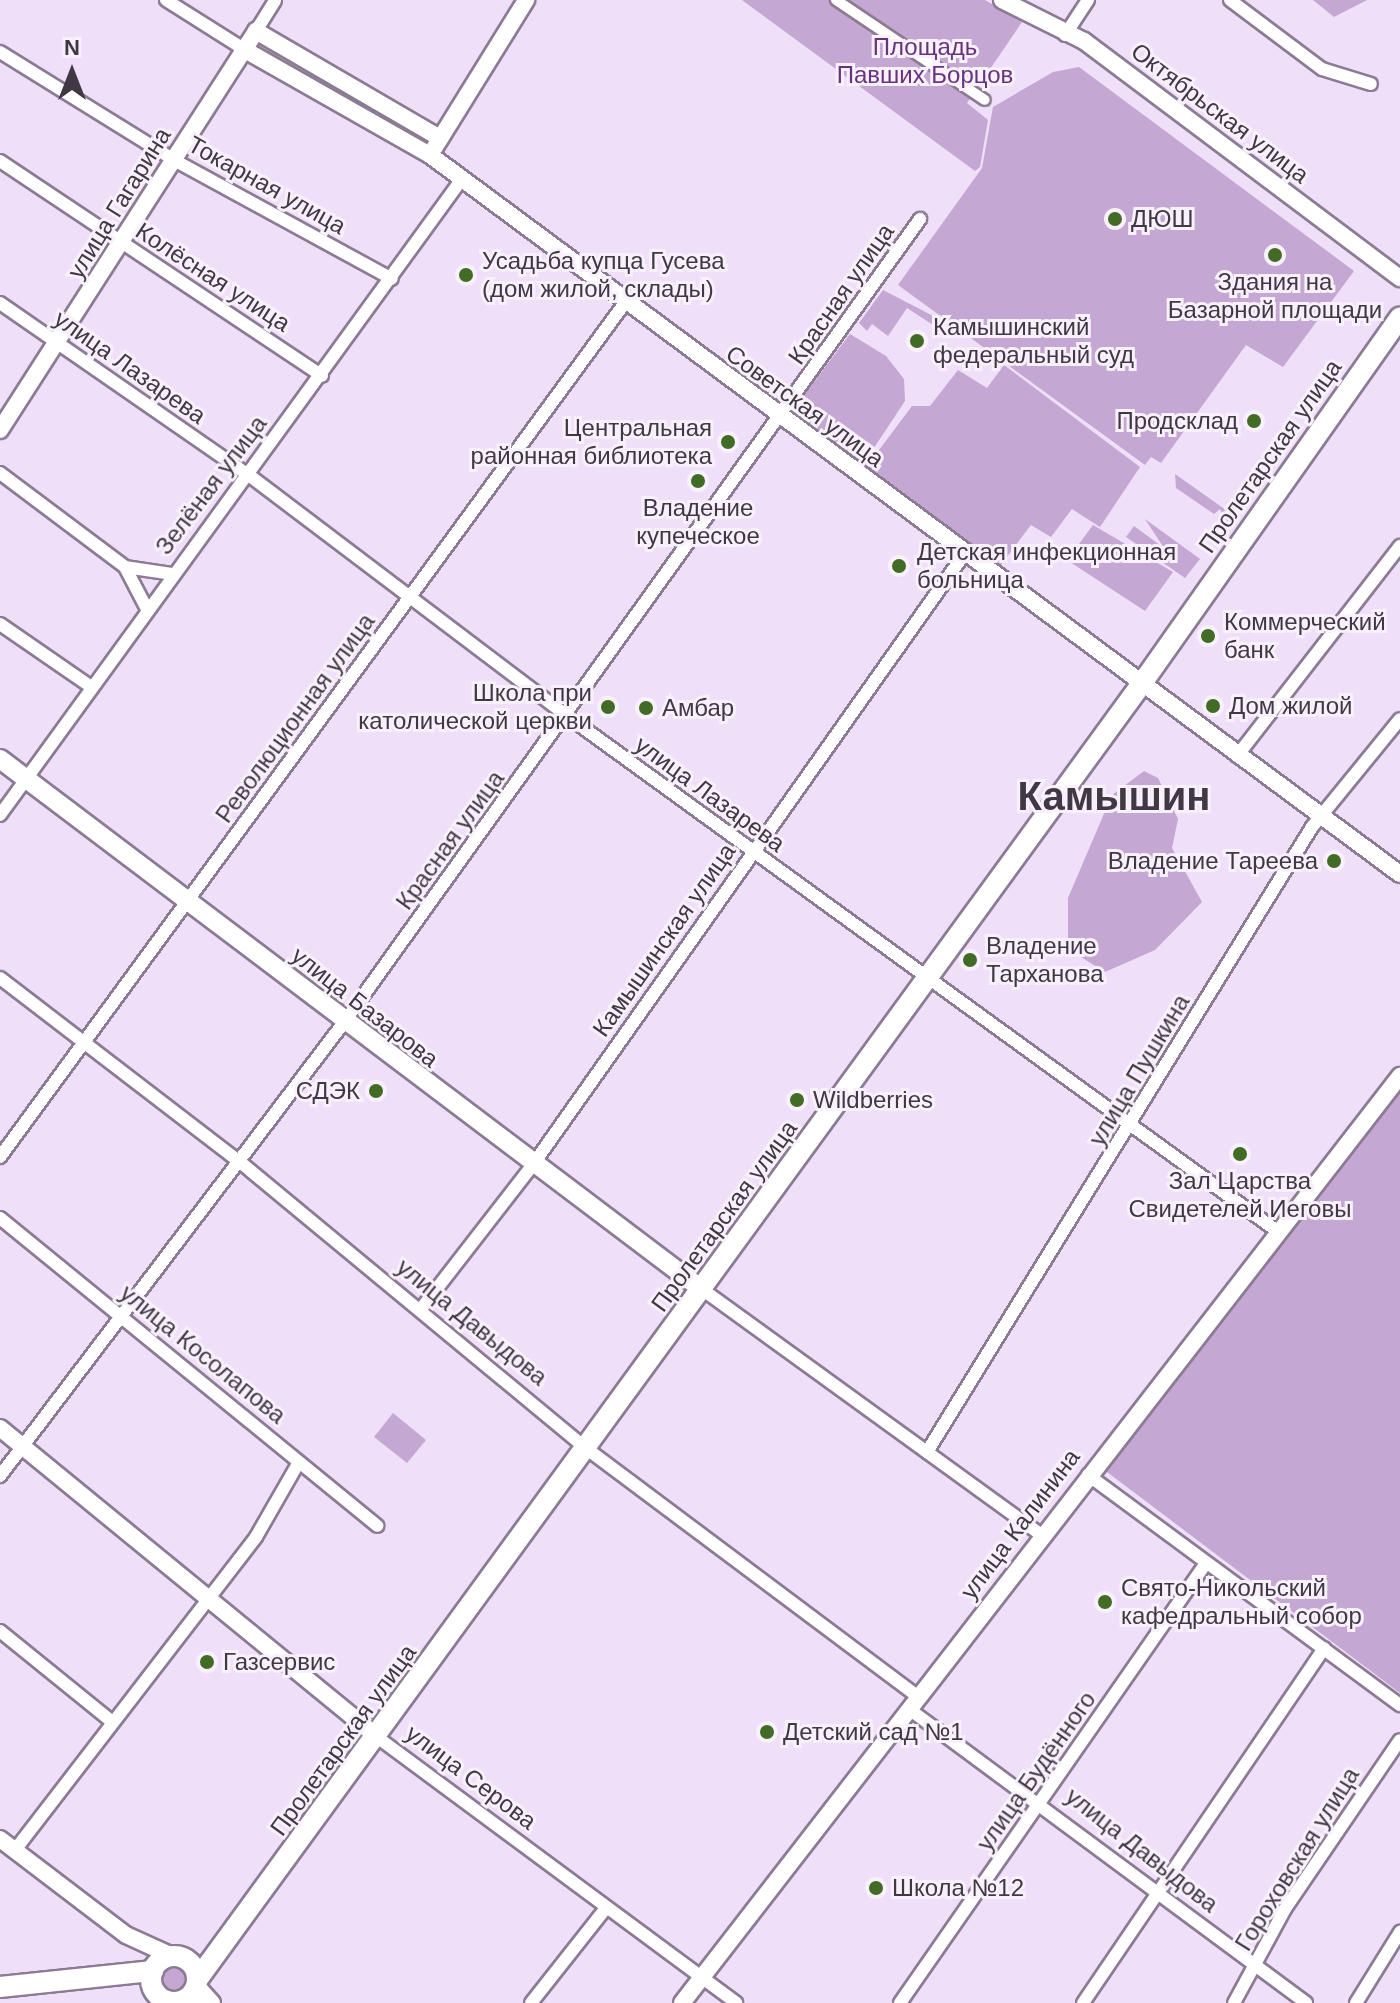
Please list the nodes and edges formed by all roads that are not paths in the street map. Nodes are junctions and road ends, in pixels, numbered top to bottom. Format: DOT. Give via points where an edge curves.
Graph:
graph roads {
  1 [pos="166,0"];
  2 [pos="275,0"];
  3 [pos="526,0"];
  4 [pos="836,0"];
  5 [pos="1002,0"];
  6 [pos="1088,0"];
  7 [pos="1230,0"];
  8 [pos="256,31"];
  9 [pos="1065,35"];
  10 [pos="245,50"];
  11 [pos="0,52"];
  12 [pos="1371,84"];
  13 [pos="985,100"];
  14 [pos="440,138"];
  15 [pos="430,155"];
  16 [pos="174,160"];
  17 [pos="0,161"];
  18 [pos="459,183"];
  19 [pos="920,219"];
  20 [pos="124,245"];
  21 [pos="1400,278"];
  22 [pos="392,279"];
  23 [pos="0,303"];
  24 [pos="624,304"];
  25 [pos="1400,317"];
  26 [pos="57,343"];
  27 [pos="322,376"];
  28 [pos="781,418"];
  29 [pos="0,430"];
  30 [pos="0,473"];
  31 [pos="250,476"];
  32 [pos="1400,546"];
  33 [pos="965,553"];
  34 [pos="125,567"];
  35 [pos="173,574"];
  36 [pos="411,595"];
  37 [pos="147,609"];
  38 [pos="0,624"];
  39 [pos="90,686"];
  40 [pos="1140,686"];
  41 [pos="567,716"];
  42 [pos="1400,719"];
  43 [pos="1237,756"];
  44 [pos="0,759"];
  45 [pos="27,779"];
  46 [pos="0,815"];
  47 [pos="1321,817"];
  48 [pos="753,852"];
  49 [pos="1400,874"];
  50 [pos="189,902"];
  51 [pos="0,978"];
  52 [pos="926,978"];
  53 [pos="345,1021"];
  54 [pos="85,1041"];
  55 [pos="1400,1076"];
  56 [pos="1131,1125"];
  57 [pos="0,1157"];
  58 [pos="240,1162"];
  59 [pos="532,1166"];
  60 [pos="0,1218"];
  61 [pos="1280,1233"];
  62 [pos="703,1290"];
  63 [pos="421,1309"];
  64 [pos="125,1318"];
  65 [pos="0,1428"];
  66 [pos="23,1446"];
  67 [pos="587,1449"];
  68 [pos="927,1452"];
  69 [pos="299,1462"];
  70 [pos="1088,1475"];
  71 [pos="0,1476"];
  72 [pos="377,1526"];
  73 [pos="1042,1535"];
  74 [pos="1206,1563"];
  75 [pos="208,1598"];
  76 [pos="0,1631"];
  77 [pos="1324,1648"];
  78 [pos="914,1703"];
  79 [pos="1400,1705"];
  80 [pos="111,1721"];
  81 [pos="377,1737"];
  82 [pos="1400,1740"];
  83 [pos="1042,1801"];
  84 [pos="0,1839"];
  85 [pos="15,1850"];
  86 [pos="1159,1889"];
  87 [pos="606,1908"];
  88 [pos="126,1935"];
  89 [pos="1398,1938"];
  90 [pos="225,1948"];
  91 [pos="176,1956"];
  92 [pos="1255,1965"];
  93 [pos="702,1978"];
  94 [pos="0,1987"];
  95 [pos="174,1988"];
  96 [pos="212,2003"];
  97 [pos="531,2003"];
  98 [pos="682,2003"];
  99 [pos="736,2003"];
  100 [pos="900,2003"];
  101 [pos="1083,2003"];
  102 [pos="1234,2003"];
  103 [pos="1306,2003"];
  104 [pos="1356,2003"];
  1 -- 10 [label="street, Советская улица"];
  2 -- 8 [label="street, улица Гагарина"];
  3 -- 14 [label="street"];
  4 -- 13 [label="street"];
  5 -- 9 [label="street, Октябрьская улица"];
  6 -- 9 [label="street"];
  7 -- 12 [label="street" via="1322,69"];
  8 -- 10 [label="street, улица Гагарина"];
  8 -- 14 [label="street"];
  9 -- 21 [label="street, Октябрьская улица" via="1084,41"];
  10 -- 15 [label="street, Советская улица"];
  10 -- 16 [label="street, улица Гагарина"];
  11 -- 16 [label="street, Токарная улица"];
  14 -- 15 [label="street"];
  15 -- 18 [label="street, Советская улица"];
  16 -- 20 [label="street, улица Гагарина"];
  16 -- 22 [label="street, Токарная улица"];
  17 -- 20 [label="street, Колёсная улица"];
  18 -- 22 [label="street, Зелёная улица"];
  18 -- 24 [label="street, Советская улица"];
  19 -- 28 [label="street, Красная улица"];
  20 -- 26 [label="street, улица Гагарина"];
  20 -- 27 [label="street, Колёсная улица"];
  22 -- 27 [label="street, Зелёная улица"];
  23 -- 26 [label="street, улица Лазарева"];
  24 -- 28 [label="street, Советская улица"];
  24 -- 36 [label="street, Революционная улица"];
  25 -- 40 [label="main road, Пролетарская улица"];
  26 -- 29 [label="street, улица Гагарина"];
  26 -- 31 [label="street, улица Лазарева"];
  27 -- 31 [label="street, Зелёная улица"];
  28 -- 33 [label="street, Советская улица"];
  28 -- 41 [label="street, Красная улица"];
  30 -- 34 [label="street"];
  31 -- 35 [label="street, Зелёная улица"];
  31 -- 36 [label="street, улица Лазарева"];
  32 -- 43 [label="street"];
  33 -- 40 [label="street, Советская улица"];
  33 -- 48 [label="street, Камышинская улица"];
  34 -- 35 [label="street"];
  34 -- 37 [label="street"];
  35 -- 37 [label="street, Зелёная улица"];
  36 -- 41 [label="street, улица Лазарева"];
  36 -- 50 [label="street, Революционная улица"];
  37 -- 39 [label="street, Зелёная улица"];
  38 -- 39 [label="street"];
  39 -- 45 [label="street, Зелёная улица"];
  40 -- 43 [label="street, Советская улица"];
  40 -- 52 [label="main road, Пролетарская улица"];
  41 -- 48 [label="street, улица Лазарева"];
  41 -- 53 [label="street, Красная улица"];
  42 -- 47 [label="street, улица Пушкина"];
  43 -- 47 [label="street, Советская улица"];
  44 -- 45 [label="main road, улица Базарова"];
  45 -- 46 [label="street, Зелёная улица"];
  45 -- 50 [label="main road, улица Базарова"];
  47 -- 49 [label="street, Советская улица"];
  47 -- 56 [label="street, улица Пушкина"];
  48 -- 52 [label="street, улица Лазарева"];
  48 -- 59 [label="street, Камышинская улица"];
  50 -- 53 [label="main road, улица Базарова"];
  50 -- 54 [label="street, Революционная улица"];
  51 -- 54 [label="street, улица Давыдова"];
  52 -- 56 [label="street, улица Лазарева"];
  52 -- 62 [label="main road, Пролетарская улица"];
  53 -- 58 [label="street, Красная улица"];
  53 -- 59 [label="main road, улица Базарова"];
  54 -- 57 [label="street, Революционная улица"];
  54 -- 58 [label="street, улица Давыдова"];
  55 -- 61 [label="street, улица Калинина"];
  56 -- 61 [label="street, улица Лазарева"];
  56 -- 68 [label="street, улица Пушкина"];
  58 -- 63 [label="street, улица Давыдова"];
  58 -- 64 [label="street, Красная улица"];
  59 -- 62 [label="main road, улица Базарова"];
  59 -- 63 [label="street, Камышинская улица"];
  60 -- 64 [label="street, улица Косолапова"];
  61 -- 70 [label="street, улица Калинина"];
  62 -- 67 [label="main road, Пролетарская улица"];
  62 -- 68 [label="street"];
  63 -- 67 [label="street, улица Давыдова"];
  64 -- 66 [label="street, Красная улица"];
  64 -- 69 [label="street, улица Косолапова"];
  65 -- 66 [label="street, улица Серова"];
  66 -- 71 [label="street, Красная улица"];
  66 -- 75 [label="street, улица Серова"];
  67 -- 78 [label="street, улица Давыдова"];
  67 -- 81 [label="main road, Пролетарская улица"];
  68 -- 73 [label="street"];
  69 -- 72 [label="street, улица Косолапова"];
  69 -- 75 [label="street" via="256,1537"];
  70 -- 73 [label="street, улица Калинина"];
  70 -- 74 [label="street"];
  73 -- 78 [label="street, улица Калинина"];
  74 -- 77 [label="street"];
  74 -- 83 [label="street, улица Будённого"];
  75 -- 80 [label="street"];
  75 -- 81 [label="street, улица Серова"];
  76 -- 80 [label="street"];
  77 -- 79 [label="street"];
  77 -- 86 [label="street"];
  78 -- 83 [label="street, улица Давыдова"];
  78 -- 93 [label="street, улица Калинина"];
  80 -- 85 [label="street"];
  81 -- 87 [label="street, улица Серова"];
  81 -- 90 [label="main road, Пролетарская улица"];
  82 -- 92 [label="street, Гороховская улица"];
  83 -- 86 [label="street, улица Давыдова"];
  83 -- 100 [label="street, улица Будённого"];
  84 -- 85 [label="street"];
  85 -- 88 [label="street"];
  86 -- 92 [label="street, улица Давыдова"];
  86 -- 101 [label="street"];
  87 -- 93 [label="street, улица Серова"];
  87 -- 97 [label="street"];
  88 -- 91 [label="street"];
  88 -- 95 [label="street"];
  89 -- 104 [label="street"];
  90 -- 91 [label="main road"];
  90 -- 95 [label="main road, Пролетарская улица"];
  91 -- 95 [label="main road"];
  91 -- 95 [label="main road"];
  92 -- 102 [label="street, Гороховская улица"];
  92 -- 103 [label="street, улица Давыдова"];
  93 -- 98 [label="street, улица Калинина"];
  93 -- 99 [label="street, улица Серова"];
  94 -- 95 [label="main road" via="108,1980"];
  95 -- 96 [label="street"];
}
